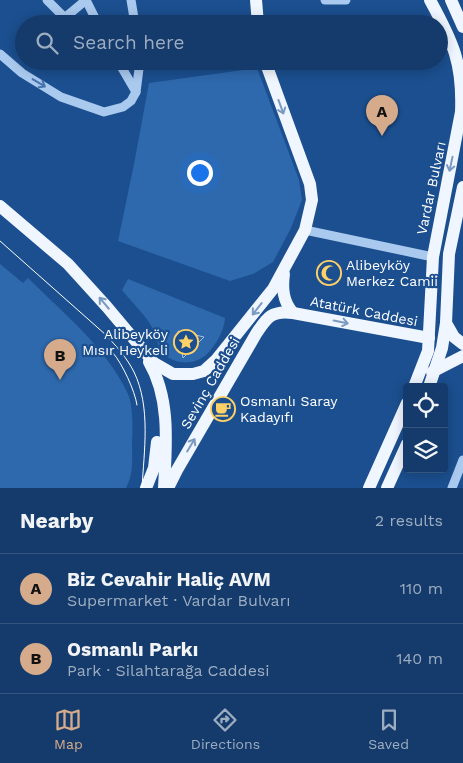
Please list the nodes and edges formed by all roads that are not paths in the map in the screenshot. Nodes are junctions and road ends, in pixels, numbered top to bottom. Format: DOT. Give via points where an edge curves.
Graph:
graph roads {
  1 [pos="47,0"];
  2 [pos="86,0"];
  3 [pos="131,0"];
  4 [pos="256,0"];
  5 [pos="346,0"];
  6 [pos="430,0"];
  7 [pos="451,0"];
  8 [pos="325,1"];
  9 [pos="62,15"];
  10 [pos="68,15"];
  11 [pos="94,15"];
  12 [pos="134,15"];
  13 [pos="257,15"];
  14 [pos="438,15"];
  15 [pos="463,27"];
  16 [pos="448,35"];
  17 [pos="0,54"];
  18 [pos="15,67"];
  19 [pos="19,70"];
  20 [pos="123,70"];
  21 [pos="139,70"];
  22 [pos="268,70"];
  23 [pos="136,92"];
  24 [pos="463,187"];
  25 [pos="0,206"];
  26 [pos="461,211"];
  27 [pos="305,230"];
  28 [pos="433,257"];
  29 [pos="285,269"];
  30 [pos="446,306"];
  31 [pos="294,313"];
  32 [pos="446,323"];
  33 [pos="429,338"];
  34 [pos="463,344"];
  35 [pos="146,355"];
  36 [pos="463,356"];
  37 [pos="436,370"];
  38 [pos="416,383"];
  39 [pos="418,383"];
  40 [pos="431,383"];
  41 [pos="160,389"];
  42 [pos="403,412"];
  43 [pos="403,453"];
  44 [pos="463,460"];
  45 [pos="146,488"];
  46 [pos="164,488"];
  47 [pos="168,488"];
  48 [pos="369,488"];
  49 [pos="387,488"];
  50 [pos="452,488"];
  1 -- 9 [label="street"];
  2 -- 10 [label="street"];
  2 -- 11 [label="street"];
  3 -- 12 [label="street"];
  4 -- 13 [label="main road"];
  5 -- 8 [label="street"];
  6 -- 14 [label="main road, Vardar Bulvarı, one-way"];
  7 -- 15 [label="main road"];
  16 -- 28 [label="main road, Vardar Bulvarı, one-way" via="458,61 462,112"];
  17 -- 18 [label="street, one-way"];
  19 -- 23 [label="street, one-way" via="61,96 104,112 123,107"];
  20 -- 23 [label="street"];
  21 -- 23 [label="street"];
  22 -- 27 [label="main road, one-way" via="310,184 312,200"];
  24 -- 26 [label="main road"];
  35 -- 25 [label="main road, one-way" via="68,264"];
  26 -- 30 [label="main road" via="449,254"];
  27 -- 28 [label="street"];
  27 -- 29 [label="main road"];
  28 -- 33 [label="main road, Vardar Bulvarı"];
  29 -- 31 [label="main road" via="283,294"];
  29 -- 35 [label="main road, one-way" via="273,289 204,371 173,374 154,364"];
  30 -- 32 [label="main road"];
  30 -- 33 [label="main road" via="434,319"];
  31 -- 33 [label="main road, Atatürk Caddesi, one-way"];
  47 -- 31 [label="main road, Sevinç Caddesi, one-way" via="268,317 282,312"];
  32 -- 34 [label="main road" via="454,337"];
  32 -- 37 [label="main road"];
  33 -- 38 [label="main road, Vardar Bulvarı"];
  35 -- 41 [label="main road"];
  36 -- 37 [label="main road"];
  37 -- 39 [label="main road"];
  37 -- 40 [label="main road"];
  41 -- 45 [label="main road, Sevinç Caddesi" via="156,398 157,452"];
  41 -- 46 [label="main road" via="165,418"];
  42 -- 48 [label="main road"];
  43 -- 49 [label="main road"];
  44 -- 50 [label="street"];
}
